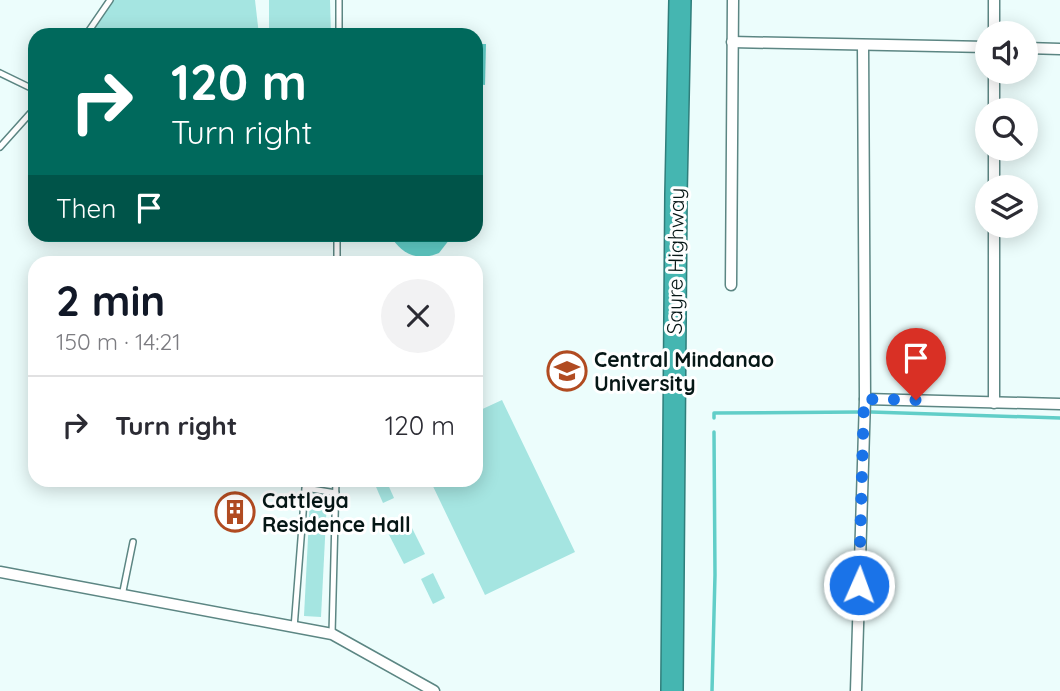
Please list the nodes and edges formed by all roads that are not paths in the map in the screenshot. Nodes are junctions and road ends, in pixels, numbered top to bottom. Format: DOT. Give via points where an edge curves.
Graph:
graph roads {
  1 [pos="110,0"];
  2 [pos="339,0"];
  3 [pos="680,0"];
  4 [pos="733,0"];
  5 [pos="994,0"];
  6 [pos="994,21"];
  7 [pos="91,28"];
  8 [pos="339,28"];
  9 [pos="732,42"];
  10 [pos="863,45"];
  11 [pos="975,47"];
  12 [pos="1038,48"];
  13 [pos="1060,49"];
  14 [pos="0,73"];
  15 [pos="28,87"];
  16 [pos="28,116"];
  17 [pos="0,146"];
  18 [pos="994,238"];
  19 [pos="731,285"];
  20 [pos="864,399"];
  21 [pos="994,402"];
  22 [pos="1060,404"];
  23 [pos="336,487"];
  24 [pos="336,493"];
  25 [pos="133,542"];
  26 [pos="0,572"];
  27 [pos="122,596"];
  28 [pos="294,628"];
  29 [pos="332,634"];
  30 [pos="434,691"];
  31 [pos="672,691"];
  32 [pos="856,691"];
  1 -- 7 [label="lane"];
  2 -- 8 [label="lane"];
  3 -- 31 [label="highway, Sayre Highway"];
  4 -- 9 [label="street"];
  5 -- 6 [label="street"];
  9 -- 10 [label="street"];
  9 -- 19 [label="street"];
  10 -- 11 [label="street"];
  10 -- 20 [label="street"];
  12 -- 13 [label="street"];
  14 -- 15 [label="lane"];
  16 -- 17 [label="lane"];
  18 -- 21 [label="street"];
  20 -- 21 [label="street"];
  20 -- 32 [label="street"];
  21 -- 22 [label="street"];
  23 -- 24 [label="lane"];
  24 -- 28 [label="lane" via="305,488"];
  24 -- 29 [label="lane"];
  25 -- 27 [label="lane"];
  26 -- 27 [label="street"];
  27 -- 28 [label="street"];
  28 -- 29 [label="street"];
  29 -- 30 [label="street"];
}
